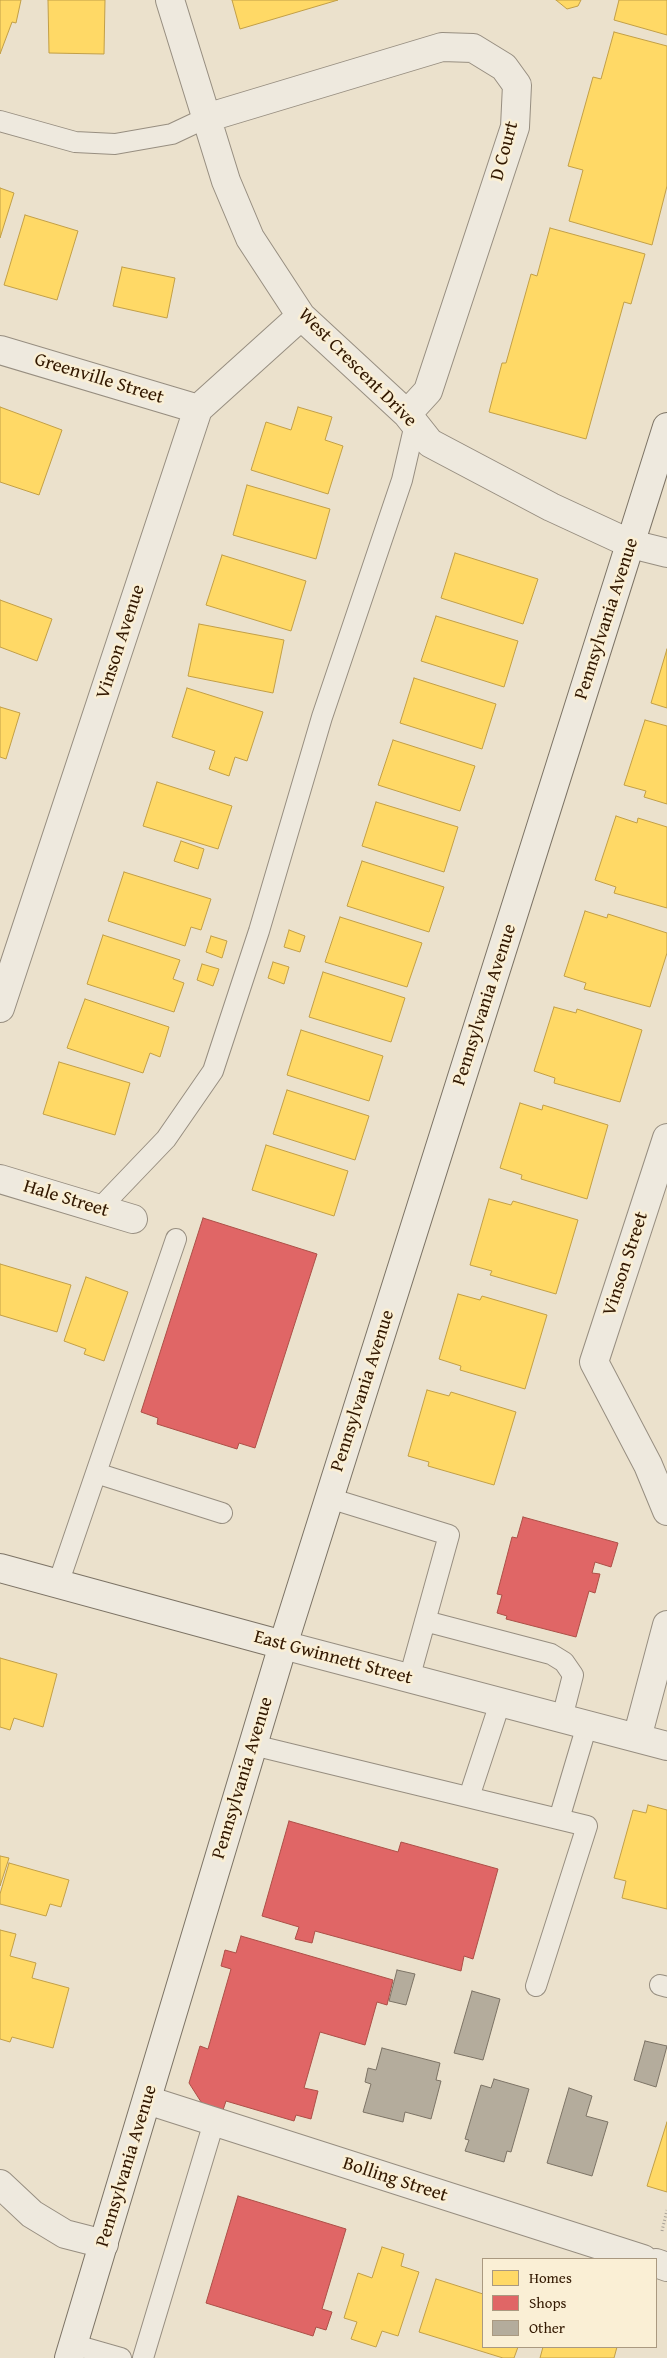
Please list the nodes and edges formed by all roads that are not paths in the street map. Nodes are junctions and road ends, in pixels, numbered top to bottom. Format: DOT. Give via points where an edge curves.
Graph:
graph roads {
  1 [pos="170,0"];
  2 [pos="206,118"];
  3 [pos="0,121"];
  4 [pos="301,316"];
  5 [pos="0,350"];
  6 [pos="198,409"];
  7 [pos="411,419"];
  8 [pos="667,427"];
  9 [pos="631,544"];
  10 [pos="667,553"];
  11 [pos="0,1008"];
  12 [pos="667,1138"];
  13 [pos="0,1179"];
  14 [pos="99,1210"];
  15 [pos="133,1219"];
  16 [pos="176,1239"];
  17 [pos="96,1473"];
  18 [pos="329,1498"];
  19 [pos="667,1512"];
  20 [pos="222,1513"];
  21 [pos="0,1568"];
  22 [pos="58,1584"];
  23 [pos="425,1621"];
  24 [pos="667,1625"];
  25 [pos="282,1645"];
  26 [pos="409,1678"];
  27 [pos="500,1703"];
  28 [pos="574,1721"];
  29 [pos="637,1738"];
  30 [pos="253,1745"];
  31 [pos="667,1746"];
  32 [pos="469,1797"];
  33 [pos="559,1819"];
  34 [pos="536,1986"];
  35 [pos="147,2100"];
  36 [pos="214,2122"];
  37 [pos="0,2184"];
  38 [pos="104,2244"];
  39 [pos="640,2258"];
  40 [pos="70,2351"];
  41 [pos="122,2358"];
  42 [pos="142,2358"];
  1 -- 2 [label="street, West Crescent Drive"];
  2 -- 3 [label="lane" via="172,134 115,144 75,142"];
  2 -- 4 [label="street, West Crescent Drive" via="226,181 250,238"];
  2 -- 7 [label="street, D Court" via="442,47 473,48 504,67 517,85 515,127 428,391"];
  4 -- 6 [label="street, Vinson Avenue"];
  4 -- 7 [label="street, West Crescent Drive"];
  5 -- 6 [label="street, Greenville Street"];
  6 -- 11 [label="street, Vinson Avenue"];
  7 -- 9 [label="street, West Crescent Drive" via="430,443 551,507"];
  7 -- 14 [label="lane" via="402,480 322,717 259,931 213,1071 166,1139"];
  8 -- 9 [label="street, Pennsylvania Avenue"];
  9 -- 10 [label="street, West Crescent Drive"];
  9 -- 18 [label="street, Pennsylvania Avenue"];
  12 -- 19 [label="street, Vinson Street" via="594,1362 648,1466"];
  13 -- 14 [label="street, Hale Street"];
  14 -- 15 [label="street, Hale Street"];
  16 -- 17 [label="lane"];
  17 -- 20 [label="lane"];
  17 -- 22 [label="lane"];
  18 -- 23 [label="lane" via="448,1535"];
  18 -- 25 [label="street, Pennsylvania Avenue"];
  21 -- 22 [label="street, East Gwinnett Street"];
  22 -- 25 [label="street, East Gwinnett Street"];
  23 -- 26 [label="lane"];
  23 -- 28 [label="lane" via="551,1654 564,1662 573,1676"];
  24 -- 29 [label="street"];
  25 -- 26 [label="street, East Gwinnett Street"];
  25 -- 30 [label="street, Pennsylvania Avenue"];
  26 -- 27 [label="street, East Gwinnett Street"];
  27 -- 28 [label="street, East Gwinnett Street"];
  27 -- 32 [label="lane"];
  28 -- 29 [label="street, East Gwinnett Street"];
  28 -- 33 [label="lane"];
  29 -- 31 [label="street, East Gwinnett Street"];
  30 -- 32 [label="lane"];
  30 -- 35 [label="street, Pennsylvania Avenue"];
  32 -- 33 [label="lane"];
  33 -- 34 [label="lane" via="587,1826"];
  35 -- 36 [label="street, Bolling Street"];
  35 -- 38 [label="street, Pennsylvania Avenue"];
  36 -- 39 [label="street, Bolling Street"];
  36 -- 42 [label="lane"];
  37 -- 38 [label="street" via="32,2214 65,2234"];
  38 -- 40 [label="street, Pennsylvania Avenue"];
  40 -- 41 [label="lane"];
}
